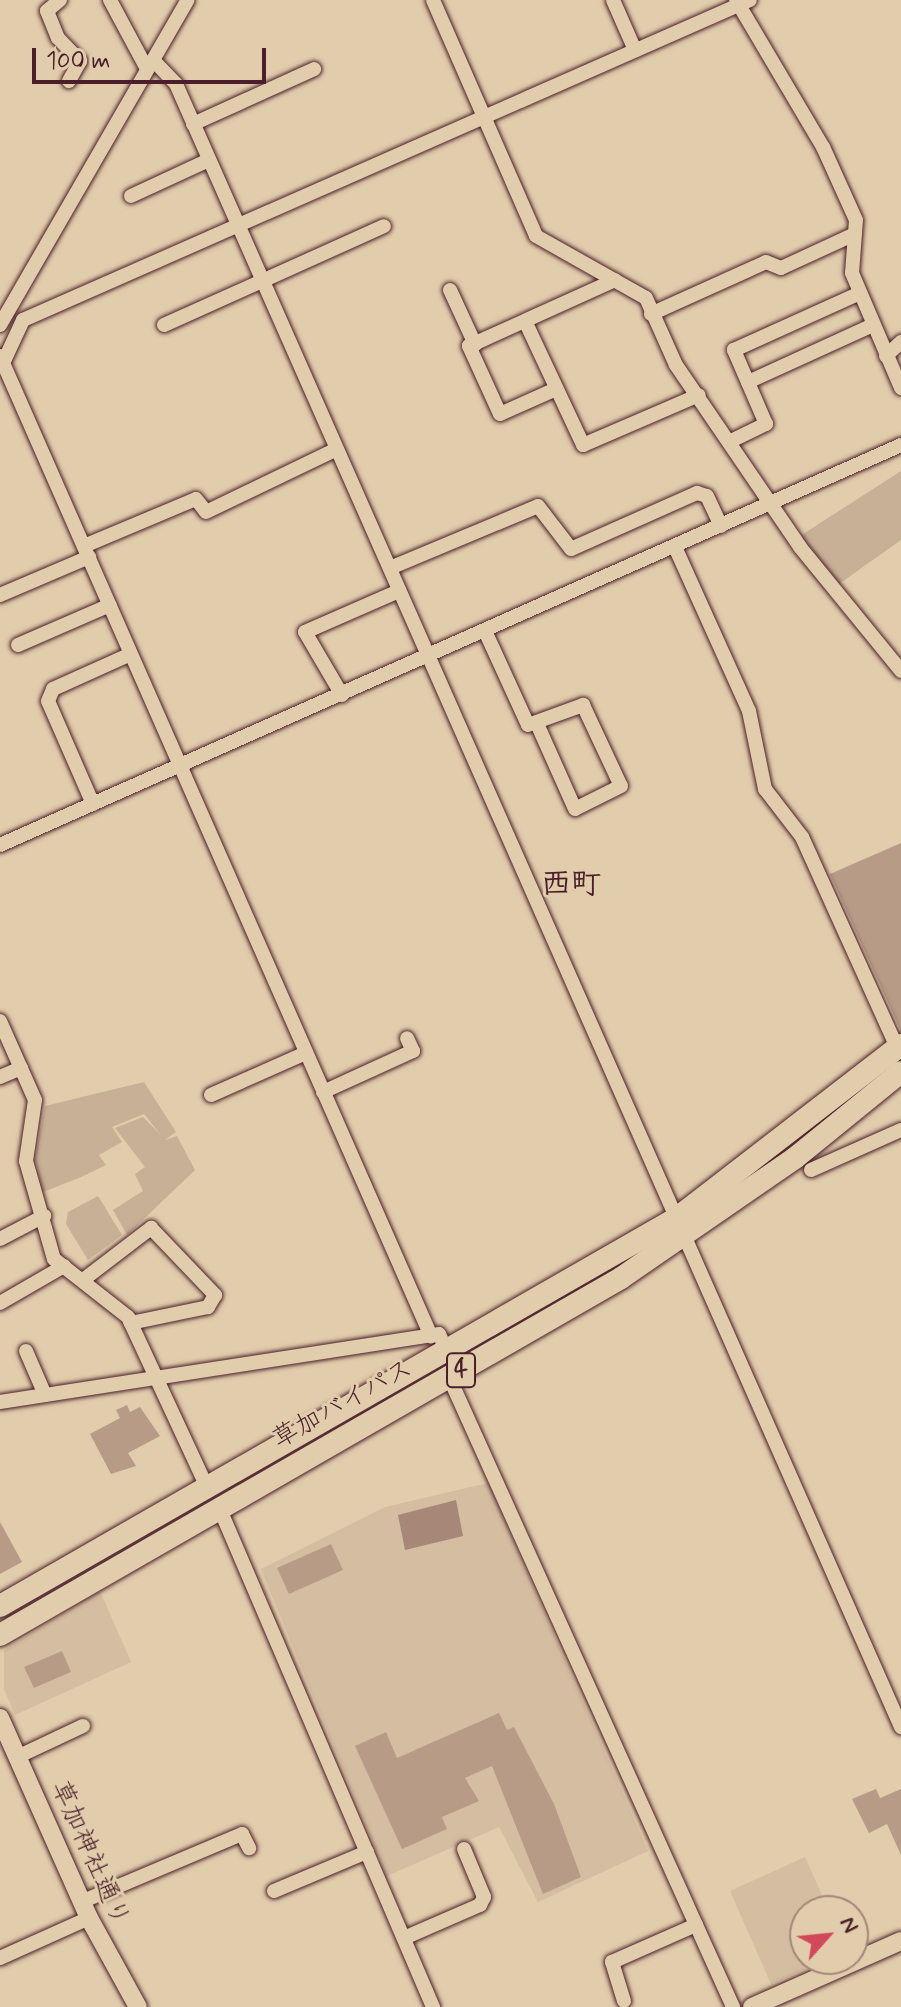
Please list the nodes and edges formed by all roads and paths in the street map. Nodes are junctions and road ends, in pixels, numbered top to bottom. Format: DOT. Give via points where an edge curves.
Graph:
graph roads {
  1 [pos="60,0"];
  2 [pos="110,0"];
  3 [pos="188,0"];
  4 [pos="433,0"];
  5 [pos="613,0"];
  6 [pos="741,2"];
  7 [pos="42,6"];
  8 [pos="635,50"];
  9 [pos="150,65"];
  10 [pos="314,69"];
  11 [pos="69,81"];
  12 [pos="485,115"];
  13 [pos="193,124"];
  14 [pos="209,160"];
  15 [pos="131,196"];
  16 [pos="238,225"];
  17 [pos="384,226"];
  18 [pos="855,234"];
  19 [pos="615,280"];
  20 [pos="261,281"];
  21 [pos="450,290"];
  22 [pos="860,293"];
  23 [pos="651,314"];
  24 [pos="525,321"];
  25 [pos="0,325"];
  26 [pos="164,325"];
  27 [pos="873,325"];
  28 [pos="901,342"];
  29 [pos="475,344"];
  30 [pos="886,356"];
  31 [pos="2,359"];
  32 [pos="748,382"];
  33 [pos="901,388"];
  34 [pos="556,389"];
  35 [pos="699,395"];
  36 [pos="733,440"];
  37 [pos="901,445"];
  38 [pos="337,449"];
  39 [pos="774,502"];
  40 [pos="721,526"];
  41 [pos="675,547"];
  42 [pos="86,552"];
  43 [pos="390,568"];
  44 [pos="399,591"];
  45 [pos="0,595"];
  46 [pos="110,605"];
  47 [pos="485,631"];
  48 [pos="18,645"];
  49 [pos="131,654"];
  50 [pos="428,658"];
  51 [pos="901,671"];
  52 [pos="342,695"];
  53 [pos="538,726"];
  54 [pos="182,766"];
  55 [pos="93,804"];
  56 [pos="0,845"];
  57 [pos="0,1021"];
  58 [pos="407,1038"];
  59 [pos="900,1050"];
  60 [pos="306,1053"];
  61 [pos="21,1068"];
  62 [pos="901,1072"];
  63 [pos="0,1077"];
  64 [pos="323,1092"];
  65 [pos="211,1095"];
  66 [pos="901,1130"];
  67 [pos="811,1170"];
  68 [pos="44,1216"];
  69 [pos="680,1227"];
  70 [pos="0,1239"];
  71 [pos="64,1266"];
  72 [pos="83,1280"];
  73 [pos="0,1303"];
  74 [pos="131,1323"];
  75 [pos="431,1336"];
  76 [pos="26,1351"];
  77 [pos="448,1354"];
  78 [pos="449,1377"];
  79 [pos="155,1378"];
  80 [pos="45,1395"];
  81 [pos="0,1402"];
  82 [pos="213,1498"];
  83 [pos="0,1606"];
  84 [pos="0,1635"];
  85 [pos="0,1718"];
  86 [pos="83,1726"];
  87 [pos="901,1727"];
  88 [pos="17,1757"];
  89 [pos="249,1848"];
  90 [pos="464,1849"];
  91 [pos="367,1852"];
  92 [pos="274,1891"];
  93 [pos="85,1910"];
  94 [pos="696,1925"];
  95 [pos="404,1938"];
  96 [pos="901,1941"];
  97 [pos="0,1958"];
  98 [pos="624,2001"];
  99 [pos="138,2007"];
  100 [pos="433,2007"];
  101 [pos="733,2007"];
  102 [pos="752,2007"];
  1 -- 7 [label="street"];
  2 -- 9 [label="street"];
  3 -- 9 [label="street"];
  4 -- 12 [label="street"];
  5 -- 8 [label="street"];
  6 -- 8 [label="street"];
  6 -- 18 [label="street" via="823,147 856,220"];
  7 -- 11 [label="street" via="58,38 80,61"];
  8 -- 12 [label="street"];
  9 -- 13 [label="street" via="176,84"];
  9 -- 25 [label="street"];
  10 -- 13 [label="street"];
  12 -- 16 [label="street"];
  12 -- 19 [label="street" via="536,236"];
  13 -- 14 [label="street"];
  14 -- 15 [label="street"];
  14 -- 16 [label="street"];
  16 -- 20 [label="street"];
  16 -- 31 [label="street" via="23,320"];
  17 -- 20 [label="street"];
  18 -- 22 [label="street" via="852,273"];
  18 -- 23 [label="street" via="781,268 766,262"];
  19 -- 23 [label="street" via="646,298"];
  19 -- 24 [label="street"];
  20 -- 26 [label="street"];
  20 -- 38 [label="street"];
  21 -- 29 [label="street"];
  22 -- 27 [label="street"];
  22 -- 32 [label="street" via="734,350"];
  23 -- 35 [label="street"];
  24 -- 29 [label="street"];
  24 -- 34 [label="street"];
  27 -- 30 [label="street"];
  27 -- 32 [label="street"];
  28 -- 30 [label="street"];
  29 -- 34 [label="street" via="469,346 500,414"];
  30 -- 33 [label="street"];
  31 -- 42 [label="street"];
  32 -- 36 [label="street" via="766,424"];
  34 -- 35 [label="street" via="583,445"];
  35 -- 36 [label="street"];
  36 -- 39 [label="street"];
  37 -- 39 [label="street"];
  38 -- 42 [label="street" via="206,512 196,499"];
  38 -- 43 [label="street"];
  39 -- 40 [label="street"];
  39 -- 51 [label="street" via="800,547"];
  40 -- 41 [label="street"];
  40 -- 43 [label="street" via="707,496 697,493 571,549 538,506"];
  41 -- 47 [label="street"];
  41 -- 59 [label="street" via="749,711 765,789 802,837"];
  42 -- 45 [label="street"];
  42 -- 46 [label="street"];
  43 -- 44 [label="street"];
  44 -- 50 [label="street"];
  44 -- 52 [label="street" via="305,632"];
  46 -- 48 [label="street"];
  46 -- 49 [label="street"];
  47 -- 50 [label="street"];
  47 -- 53 [label="street" via="528,725"];
  49 -- 54 [label="street"];
  49 -- 55 [label="street" via="53,689 48,701"];
  50 -- 52 [label="street"];
  50 -- 69 [label="street"];
  52 -- 54 [label="street"];
  53 -- 53 [label="street" via="575,809 621,786 583,705"];
  54 -- 55 [label="street"];
  54 -- 60 [label="street"];
  55 -- 56 [label="street"];
  57 -- 61 [label="street"];
  58 -- 64 [label="street" via="413,1051"];
  59 -- 69 [label="highway, 草加バイパス / 4"];
  60 -- 64 [label="street"];
  60 -- 65 [label="street"];
  61 -- 63 [label="street"];
  61 -- 68 [label="street" via="35,1100 26,1161"];
  62 -- 69 [label="highway, 草加バイパス / 4"];
  64 -- 75 [label="street"];
  66 -- 67 [label="street"];
  68 -- 70 [label="street"];
  68 -- 71 [label="street" via="54,1259"];
  69 -- 77 [label="highway, 草加バイパス / 4"];
  69 -- 78 [label="highway, 草加バイパス / 4"];
  69 -- 87 [label="street"];
  71 -- 72 [label="street"];
  71 -- 73 [label="street"];
  72 -- 74 [label="street"];
  72 -- 74 [label="street" via="151,1228 215,1295 208,1307"];
  74 -- 79 [label="street"];
  75 -- 77 [label="street" via="439,1334"];
  75 -- 79 [label="street"];
  76 -- 80 [label="street"];
  77 -- 82 [label="highway, 草加バイパス / 4"];
  78 -- 82 [label="highway, 草加バイパス / 4"];
  78 -- 94 [label="street"];
  79 -- 80 [label="street"];
  79 -- 82 [label="street"];
  80 -- 81 [label="street"];
  82 -- 83 [label="highway, 草加バイパス / 4"];
  82 -- 84 [label="highway, 草加バイパス / 4"];
  82 -- 91 [label="street"];
  85 -- 88 [label="street, 草加神社通り"];
  86 -- 88 [label="street"];
  88 -- 93 [label="street, 草加神社通り"];
  89 -- 93 [label="street" via="242,1834"];
  90 -- 95 [label="street" via="484,1897 480,1905"];
  91 -- 92 [label="street"];
  91 -- 95 [label="street"];
  93 -- 97 [label="street"];
  93 -- 99 [label="street, 草加神社通り"];
  94 -- 98 [label="street" via="612,1962"];
  94 -- 101 [label="street"];
  95 -- 100 [label="street"];
  96 -- 102 [label="street"];
}
